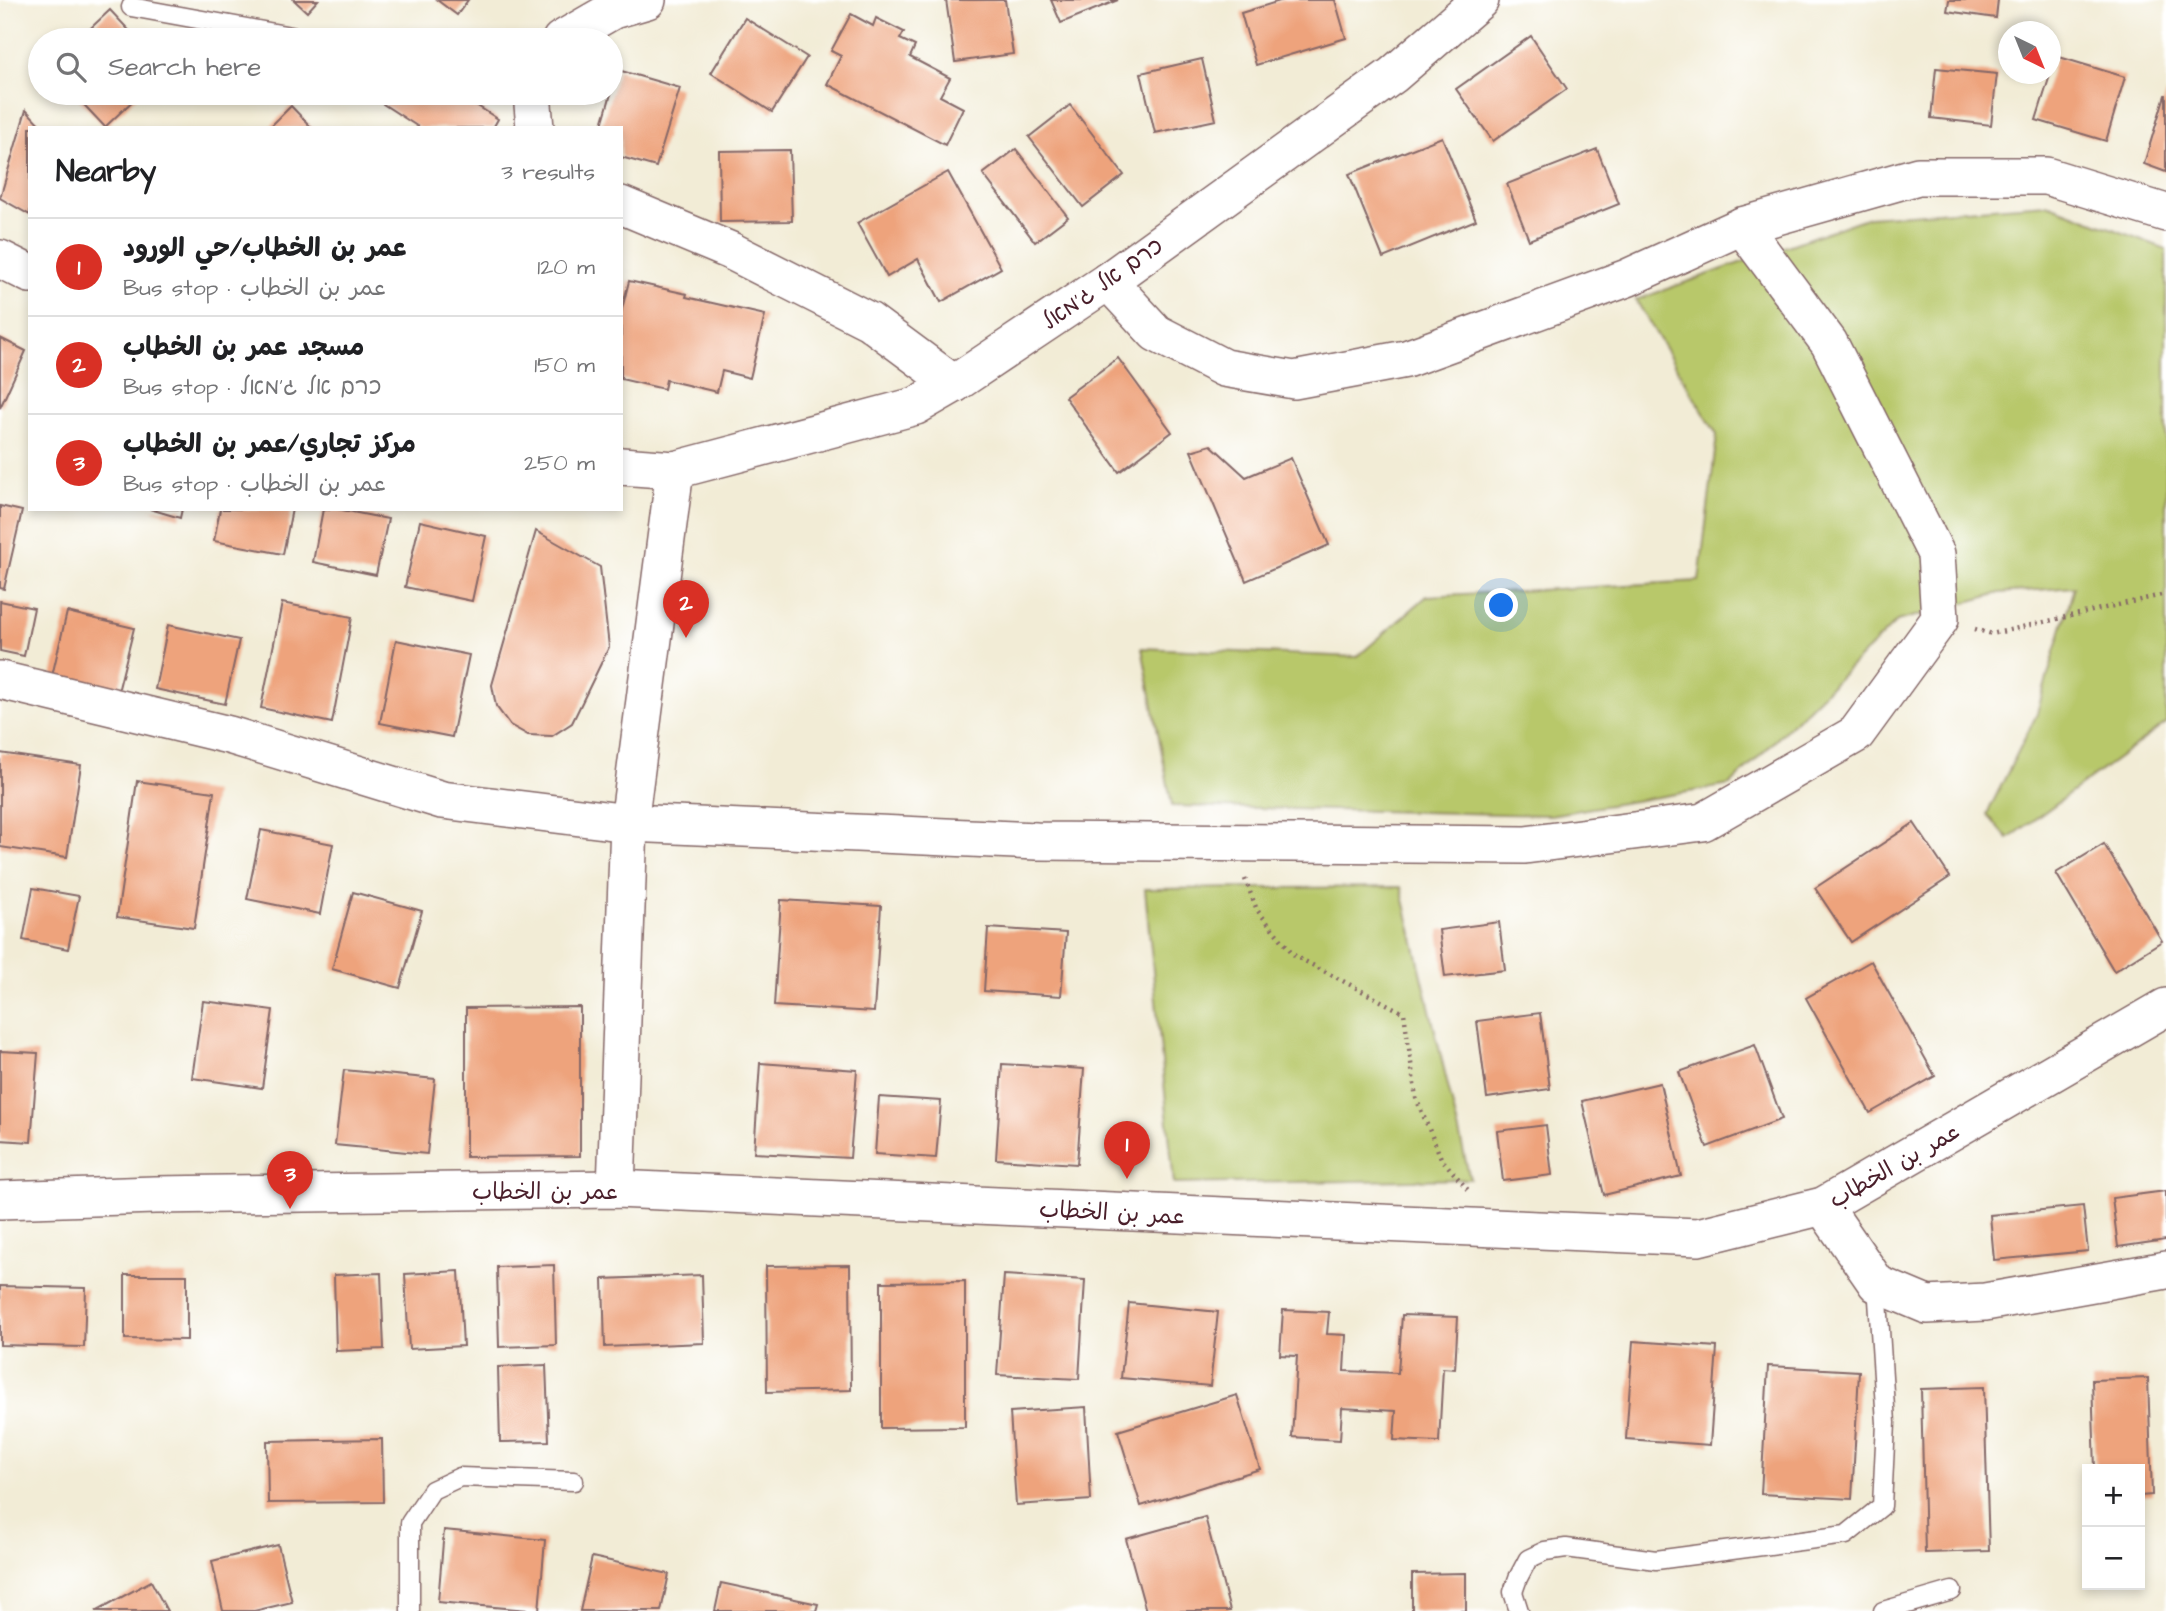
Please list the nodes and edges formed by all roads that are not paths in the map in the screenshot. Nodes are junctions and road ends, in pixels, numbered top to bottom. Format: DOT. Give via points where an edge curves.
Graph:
graph roads {
  1 [pos="648,0"];
  2 [pos="1480,0"];
  3 [pos="131,7"];
  4 [pos="247,28"];
  5 [pos="582,28"];
  6 [pos="533,105"];
  7 [pos="534,126"];
  8 [pos="623,206"];
  9 [pos="2166,214"];
  10 [pos="1742,226"];
  11 [pos="0,259"];
  12 [pos="28,273"];
  13 [pos="1108,281"];
  14 [pos="954,384"];
  15 [pos="623,466"];
  16 [pos="675,470"];
  17 [pos="0,680"];
  18 [pos="629,823"];
  19 [pos="2166,1008"];
  20 [pos="617,1189"];
  21 [pos="0,1200"];
  22 [pos="1823,1206"];
  23 [pos="2166,1270"];
  24 [pos="1877,1284"];
  25 [pos="574,1481"];
  26 [pos="1952,1591"];
  27 [pos="410,1611"];
  28 [pos="1518,1611"];
  29 [pos="1883,1611"];
  1 -- 5 [label="street" via="613,10"];
  2 -- 13 [label="street, כרם אל ג'מאל" via="1393,75"];
  3 -- 4 [label="lane"];
  6 -- 7 [label="street"];
  8 -- 14 [label="street" via="731,251 869,321"];
  9 -- 10 [label="street" via="2046,176 1918,176"];
  10 -- 13 [label="street" via="1627,278 1406,359 1294,380 1224,369 1156,333"];
  10 -- 18 [label="street" via="1829,343 1936,554 1940,619 1856,734 1703,821 1525,845 1037,841"];
  11 -- 12 [label="street"];
  13 -- 14 [label="street, כרם אל ג'מאל"];
  14 -- 16 [label="street, כרם אל ג'מאל" via="916,406"];
  15 -- 16 [label="street, כרם אל ג'מאל"];
  16 -- 18 [label="street"];
  17 -- 18 [label="street" via="229,734 442,800"];
  18 -- 20 [label="street"];
  19 -- 22 [label="street, عمر بن الخطاب"];
  20 -- 21 [label="street, عمر بن الخطاب"];
  20 -- 22 [label="street, عمر بن الخطاب" via="1698,1237"];
  22 -- 24 [label="street"];
  23 -- 24 [label="street" via="1985,1302 1927,1305"];
  24 -- 28 [label="lane" via="1886,1423 1882,1506 1846,1535 1656,1560 1566,1548 1545,1551 1528,1559 1518,1578 1513,1592"];
  25 -- 27 [label="lane" via="460,1477 432,1490 410,1523"];
  26 -- 29 [label="lane"];
}
